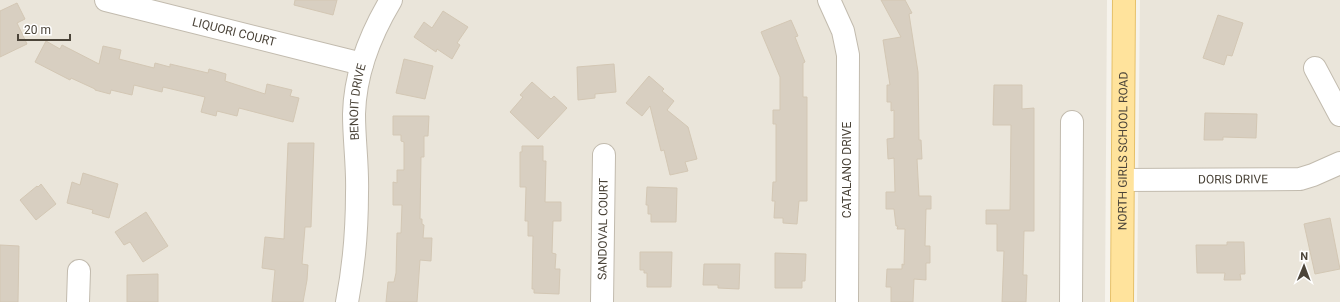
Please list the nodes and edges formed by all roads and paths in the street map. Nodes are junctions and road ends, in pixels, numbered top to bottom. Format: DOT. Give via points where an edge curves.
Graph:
graph roads {
  1 [pos="106,0"];
  2 [pos="391,0"];
  3 [pos="828,0"];
  4 [pos="1124,0"];
  5 [pos="362,64"];
  6 [pos="1314,68"];
  7 [pos="1340,116"];
  8 [pos="1072,122"];
  9 [pos="604,155"];
  10 [pos="1340,163"];
  11 [pos="1123,180"];
  12 [pos="79,271"];
  13 [pos="78,302"];
  14 [pos="347,302"];
  15 [pos="602,302"];
  16 [pos="847,302"];
  17 [pos="1071,302"];
  18 [pos="1122,302"];
  1 -- 5 [label="street, LIQUORI COURT"];
  2 -- 5 [label="street, BENOIT DRIVE" via="370,39"];
  3 -- 16 [label="street, CATALANO DRIVE" via="845,38 848,68"];
  4 -- 11 [label="main road, NORTH GIRLS SCHOOL ROAD"];
  5 -- 14 [label="street, BENOIT DRIVE" via="354,114 357,210"];
  6 -- 7 [label="street"];
  8 -- 17 [label="street"];
  9 -- 15 [label="street, SANDOVAL COURT"];
  10 -- 11 [label="street, DORIS DRIVE" via="1300,179"];
  11 -- 18 [label="main road, NORTH GIRLS SCHOOL ROAD"];
  12 -- 13 [label="street"];
}
